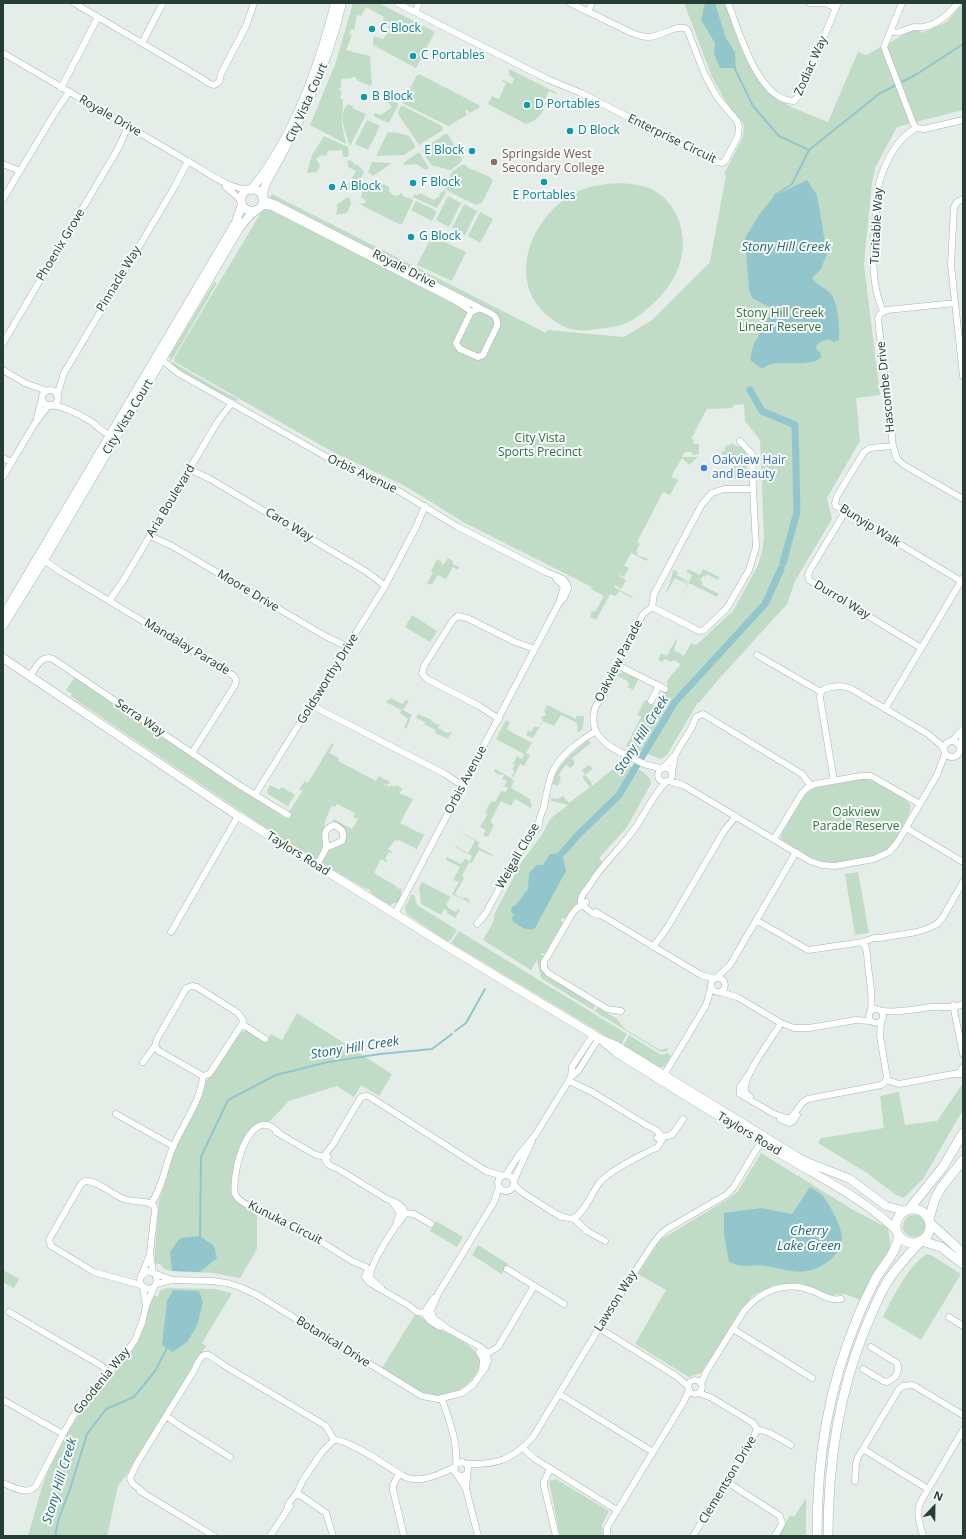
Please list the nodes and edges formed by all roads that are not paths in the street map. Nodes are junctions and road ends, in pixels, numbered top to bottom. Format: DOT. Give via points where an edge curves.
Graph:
graph roads {
  1 [pos="75,3"];
  2 [pos="163,3"];
  3 [pos="254,3"];
  4 [pos="335,3"];
  5 [pos="342,3"];
  6 [pos="398,3"];
  7 [pos="415,3"];
  8 [pos="419,3"];
  9 [pos="570,3"];
  10 [pos="588,3"];
  11 [pos="592,3"];
  12 [pos="814,3"];
  13 [pos="902,3"];
  14 [pos="958,3"];
  15 [pos="731,4"];
  16 [pos="836,7"];
  17 [pos="413,11"];
  18 [pos="586,11"];
  19 [pos="100,18"];
  20 [pos="890,31"];
  21 [pos="140,42"];
  22 [pos="3,53"];
  23 [pos="63,89"];
  24 [pos="963,120"];
  25 [pos="131,127"];
  26 [pos="916,128"];
  27 [pos="190,162"];
  28 [pos="3,164"];
  29 [pos="18,173"];
  30 [pos="217,180"];
  31 [pos="249,190"];
  32 [pos="3,199"];
  33 [pos="263,199"];
  34 [pos="961,200"];
  35 [pos="242,202"];
  36 [pos="258,209"];
  37 [pos="955,302"];
  38 [pos="480,308"];
  39 [pos="883,311"];
  40 [pos="471,312"];
  41 [pos="3,343"];
  42 [pos="160,362"];
  43 [pos="3,370"];
  44 [pos="64,373"];
  45 [pos="963,376"];
  46 [pos="25,383"];
  47 [pos="48,390"];
  48 [pos="42,397"];
  49 [pos="57,397"];
  50 [pos="229,402"];
  51 [pos="50,405"];
  52 [pos="71,410"];
  53 [pos="35,423"];
  54 [pos="112,435"];
  55 [pos="740,441"];
  56 [pos="893,446"];
  57 [pos="3,458"];
  58 [pos="3,462"];
  59 [pos="10,464"];
  60 [pos="191,467"];
  61 [pos="3,477"];
  62 [pos="753,490"];
  63 [pos="963,500"];
  64 [pos="427,508"];
  65 [pos="845,512"];
  66 [pos="151,534"];
  67 [pos="43,562"];
  68 [pos="962,579"];
  69 [pos="387,583"];
  70 [pos="111,602"];
  71 [pos="652,606"];
  72 [pos="3,616"];
  73 [pos="3,626"];
  74 [pos="921,648"];
  75 [pos="346,649"];
  76 [pos="534,652"];
  77 [pos="757,655"];
  78 [pos="3,658"];
  79 [pos="617,665"];
  80 [pos="30,676"];
  81 [pos="822,692"];
  82 [pos="651,701"];
  83 [pos="312,703"];
  84 [pos="885,709"];
  85 [pos="500,717"];
  86 [pos="963,730"];
  87 [pos="596,731"];
  88 [pos="928,734"];
  89 [pos="963,736"];
  90 [pos="951,741"];
  91 [pos="961,749"];
  92 [pos="945,752"];
  93 [pos="192,753"];
  94 [pos="676,755"];
  95 [pos="954,758"];
  96 [pos="963,760"];
  97 [pos="647,765"];
  98 [pos="662,768"];
  99 [pos="672,773"];
  100 [pos="937,775"];
  101 [pos="659,778"];
  102 [pos="668,781"];
  103 [pos="834,781"];
  104 [pos="465,783"];
  105 [pos="683,785"];
  106 [pos="811,786"];
  107 [pos="255,795"];
  108 [pos="654,796"];
  109 [pos="920,804"];
  110 [pos="288,815"];
  111 [pos="734,815"];
  112 [pos="238,816"];
  113 [pos="906,828"];
  114 [pos="774,839"];
  115 [pos="326,848"];
  116 [pos="796,852"];
  117 [pos="963,862"];
  118 [pos="316,865"];
  119 [pos="963,882"];
  120 [pos="584,903"];
  121 [pos="395,914"];
  122 [pos="756,920"];
  123 [pos="478,924"];
  124 [pos="172,932"];
  125 [pos="864,944"];
  126 [pos="655,948"];
  127 [pos="730,965"];
  128 [pos="701,975"];
  129 [pos="715,979"];
  130 [pos="724,984"];
  131 [pos="711,987"];
  132 [pos="719,992"];
  133 [pos="872,995"];
  134 [pos="737,997"];
  135 [pos="963,1000"];
  136 [pos="963,1004"];
  137 [pos="706,1005"];
  138 [pos="954,1006"];
  139 [pos="880,1010"];
  140 [pos="621,1011"];
  141 [pos="870,1012"];
  142 [pos="897,1012"];
  143 [pos="856,1020"];
  144 [pos="882,1020"];
  145 [pos="779,1022"];
  146 [pos="872,1022"];
  147 [pos="242,1024"];
  148 [pos="880,1036"];
  149 [pos="597,1037"];
  150 [pos="265,1039"];
  151 [pos="155,1046"];
  152 [pos="963,1054"];
  153 [pos="143,1062"];
  154 [pos="963,1067"];
  155 [pos="953,1074"];
  156 [pos="963,1074"];
  157 [pos="203,1076"];
  158 [pos="663,1077"];
  159 [pos="570,1079"];
  160 [pos="886,1080"];
  161 [pos="116,1114"];
  162 [pos="683,1119"];
  163 [pos="963,1133"];
  164 [pos="536,1134"];
  165 [pos="659,1138"];
  166 [pos="761,1142"];
  167 [pos="173,1146"];
  168 [pos="327,1157"];
  169 [pos="963,1160"];
  170 [pos="486,1171"];
  171 [pos="505,1175"];
  172 [pos="498,1185"];
  173 [pos="511,1186"];
  174 [pos="494,1202"];
  175 [pos="151,1204"];
  176 [pos="907,1210"];
  177 [pos="402,1213"];
  178 [pos="575,1219"];
  179 [pos="930,1221"];
  180 [pos="431,1224"];
  181 [pos="898,1233"];
  182 [pos="604,1241"];
  183 [pos="921,1242"];
  184 [pos="150,1253"];
  185 [pos="963,1253"];
  186 [pos="963,1264"];
  187 [pos="507,1269"];
  188 [pos="368,1271"];
  189 [pos="154,1274"];
  190 [pos="142,1275"];
  191 [pos="124,1279"];
  192 [pos="172,1280"];
  193 [pos="155,1285"];
  194 [pos="142,1286"];
  195 [pos="534,1286"];
  196 [pos="841,1299"];
  197 [pos="564,1304"];
  198 [pos="146,1306"];
  199 [pos="9,1312"];
  200 [pos="428,1312"];
  201 [pos="949,1317"];
  202 [pos="963,1326"];
  203 [pos="599,1328"];
  204 [pos="733,1329"];
  205 [pos="871,1347"];
  206 [pos="485,1353"];
  207 [pos="863,1370"];
  208 [pos="108,1372"];
  209 [pos="896,1376"];
  210 [pos="812,1378"];
  211 [pos="903,1386"];
  212 [pos="695,1387"];
  213 [pos="559,1394"];
  214 [pos="445,1398"];
  215 [pos="3,1400"];
  216 [pos="963,1415"];
  217 [pos="165,1417"];
  218 [pos="757,1429"];
  219 [pos="963,1430"];
  220 [pos="63,1434"];
  221 [pos="332,1437"];
  222 [pos="791,1445"];
  223 [pos="523,1448"];
  224 [pos="863,1449"];
  225 [pos="457,1450"];
  226 [pos="653,1452"];
  227 [pos="230,1457"];
  228 [pos="465,1463"];
  229 [pos="482,1464"];
  230 [pos="455,1466"];
  231 [pos="550,1469"];
  232 [pos="468,1473"];
  233 [pos="440,1474"];
  234 [pos="401,1475"];
  235 [pos="458,1475"];
  236 [pos="855,1481"];
  237 [pos="727,1482"];
  238 [pos="3,1483"];
  239 [pos="466,1489"];
  240 [pos="928,1489"];
  241 [pos="299,1494"];
  242 [pos="617,1510"];
  243 [pos="214,1536"];
  244 [pos="270,1536"];
  245 [pos="333,1536"];
  246 [pos="404,1536"];
  247 [pos="478,1536"];
  248 [pos="556,1536"];
  249 [pos="607,1536"];
  250 [pos="693,1536"];
  251 [pos="775,1536"];
  252 [pos="817,1536"];
  253 [pos="828,1536"];
  254 [pos="923,1536"];
  1 -- 19 [label="street"];
  2 -- 21 [label="street"];
  3 -- 21 [label="street" via="246,26 216,82 203,79"];
  4 -- 31 [label="street, City Vista Court" via="319,58 296,114 265,172"];
  5 -- 33 [label="street, City Vista Court" via="335,34 319,80 297,128 267,181"];
  6 -- 17 [label="street, Enterprise Circuit"];
  7 -- 17 [label="street"];
  8 -- 17 [label="street"];
  9 -- 18 [label="street, Enterprise Circuit"];
  10 -- 18 [label="street"];
  11 -- 18 [label="street"];
  12 -- 16 [label="street"];
  13 -- 20 [label="street"];
  14 -- 20 [label="street" via="946,18 900,33"];
  15 -- 16 [label="street, Zodiac Way" via="751,64 775,93 791,101 800,94"];
  17 -- 18 [label="street, Enterprise Circuit" via="717,162 725,161 740,127 717,97 687,29 643,36"];
  19 -- 21 [label="street"];
  19 -- 23 [label="street" via="73,64"];
  20 -- 26 [label="street" via="884,47"];
  22 -- 23 [label="street, Royale Drive"];
  23 -- 25 [label="street, Royale Drive"];
  23 -- 29 [label="street" via="56,111"];
  24 -- 26 [label="street" via="924,129"];
  25 -- 27 [label="street, Royale Drive"];
  25 -- 41 [label="street, Phoenix Grove"];
  26 -- 39 [label="street, Turitable Way" via="897,145 879,183 873,260 877,295"];
  27 -- 30 [label="street, Royale Drive"];
  27 -- 44 [label="street, Pinnacle Way"];
  28 -- 29 [label="street"];
  29 -- 32 [label="street"];
  30 -- 31 [label="street"];
  30 -- 35 [label="street"];
  31 -- 33 [label="street" via="260,193"];
  31 -- 35 [label="street" via="243,194"];
  33 -- 36 [label="street"];
  33 -- 38 [label="street, Royale Drive"];
  34 -- 37 [label="street" via="955,204 953,212 950,259"];
  35 -- 36 [label="street" via="250,211"];
  35 -- 54 [label="street, City Vista Court" via="236,222"];
  36 -- 40 [label="street, Royale Drive" via="272,207 452,299"];
  36 -- 42 [label="street, City Vista Court" via="240,227"];
  37 -- 39 [label="street"];
  37 -- 45 [label="street"];
  38 -- 40 [label="street"];
  38 -- 40 [label="street, Royale Drive" via="495,316 498,322 483,355 478,358 460,349 456,343"];
  39 -- 56 [label="street, Hascombe Drive" via="878,319"];
  42 -- 50 [label="street, Orbis Avenue"];
  42 -- 54 [label="street, City Vista Court"];
  43 -- 46 [label="street"];
  44 -- 47 [label="street, Pinnacle Way"];
  44 -- 49 [label="street, Pinnacle Way"];
  46 -- 47 [label="street"];
  46 -- 48 [label="street"];
  47 -- 48 [label="street"];
  47 -- 49 [label="street" via="54,392"];
  48 -- 51 [label="street" via="44,402"];
  48 -- 53 [label="street"];
  49 -- 51 [label="street" via="55,403"];
  49 -- 52 [label="street"];
  50 -- 60 [label="street, Aria Boulevard"];
  50 -- 64 [label="street, Orbis Avenue" via="332,460 391,487"];
  51 -- 52 [label="street"];
  51 -- 53 [label="street"];
  52 -- 54 [label="street"];
  53 -- 59 [label="street"];
  54 -- 67 [label="street, City Vista Court"];
  54 -- 72 [label="street, City Vista Court"];
  55 -- 62 [label="street" via="752,454"];
  56 -- 63 [label="street, Hascombe Drive" via="900,462"];
  56 -- 65 [label="street, Bunyip Walk" via="870,448 864,452 835,499 836,506"];
  57 -- 59 [label="street"];
  58 -- 59 [label="street"];
  59 -- 61 [label="street"];
  60 -- 66 [label="street, Aria Boulevard"];
  60 -- 69 [label="street, Caro Way"];
  62 -- 71 [label="street, Oakview Parade" via="724,489 712,493 702,504 654,594"];
  62 -- 71 [label="street" via="756,547 749,570 727,608 704,630 699,631"];
  64 -- 69 [label="street, Goldsworthy Drive"];
  64 -- 76 [label="street, Orbis Avenue" via="458,527 557,576 568,584 567,591"];
  65 -- 68 [label="street, Bunyip Walk"];
  65 -- 74 [label="street, Durrol Way" via="810,570 809,580"];
  66 -- 70 [label="street, Aria Boulevard"];
  66 -- 75 [label="street, Moore Drive"];
  67 -- 70 [label="street, Mandalay Parade"];
  67 -- 73 [label="street, City Vista Court"];
  68 -- 74 [label="street"];
  69 -- 75 [label="street, Goldsworthy Drive"];
  70 -- 93 [label="street, Mandalay Parade" via="234,676 235,685"];
  71 -- 79 [label="street, Oakview Parade" via="643,614"];
  74 -- 84 [label="street"];
  75 -- 83 [label="street, Goldsworthy Drive"];
  76 -- 85 [label="street, Orbis Avenue"];
  76 -- 85 [label="street" via="467,618 458,616 452,620 424,666 422,672 425,678"];
  77 -- 81 [label="street"];
  78 -- 80 [label="street, Taylors Road"];
  79 -- 82 [label="street" via="662,687"];
  79 -- 87 [label="street, Oakview Parade" via="595,708 593,726"];
  80 -- 93 [label="street, Serra Way" via="44,659 53,659"];
  80 -- 112 [label="street, Taylors Road"];
  81 -- 84 [label="street" via="828,688 845,687 855,690"];
  81 -- 103 [label="street" via="820,698"];
  83 -- 104 [label="street"];
  83 -- 107 [label="street, Goldsworthy Drive"];
  84 -- 88 [label="street"];
  85 -- 104 [label="street, Orbis Avenue"];
  86 -- 90 [label="street"];
  87 -- 97 [label="street" via="603,741"];
  87 -- 123 [label="street, Weigall Close" via="561,759 553,770 539,825 515,858"];
  88 -- 90 [label="street"];
  88 -- 92 [label="street"];
  89 -- 91 [label="street"];
  90 -- 91 [label="street" via="957,742"];
  90 -- 92 [label="street" via="945,744"];
  91 -- 95 [label="street"];
  92 -- 95 [label="street"];
  92 -- 100 [label="street"];
  93 -- 107 [label="street, Serra Way"];
  94 -- 98 [label="street"];
  94 -- 99 [label="street"];
  94 -- 106 [label="street" via="692,727 704,718 716,722 802,774"];
  95 -- 96 [label="street"];
  95 -- 100 [label="street"];
  97 -- 98 [label="street"];
  97 -- 101 [label="street"];
  98 -- 99 [label="street" via="668,768"];
  98 -- 101 [label="street"];
  99 -- 102 [label="street"];
  99 -- 105 [label="street"];
  100 -- 109 [label="street"];
  101 -- 102 [label="street"];
  101 -- 108 [label="street"];
  102 -- 105 [label="street"];
  102 -- 108 [label="street"];
  103 -- 106 [label="street"];
  103 -- 109 [label="street" via="870,776"];
  104 -- 121 [label="street, Orbis Avenue"];
  105 -- 111 [label="street"];
  106 -- 114 [label="street" via="802,793"];
  107 -- 110 [label="street"];
  108 -- 120 [label="street" via="632,833 602,867 582,897"];
  109 -- 113 [label="street"];
  111 -- 114 [label="street"];
  111 -- 126 [label="street"];
  112 -- 118 [label="street, Taylors Road"];
  112 -- 124 [label="street"];
  113 -- 116 [label="street" via="893,848 874,859 828,866 810,861"];
  113 -- 117 [label="street"];
  114 -- 116 [label="street"];
  115 -- 118 [label="street"];
  116 -- 122 [label="street"];
  118 -- 121 [label="street, Taylors Road"];
  119 -- 125 [label="street" via="937,924 917,932 880,938"];
  120 -- 126 [label="street" via="592,913"];
  120 -- 140 [label="street" via="572,914 544,962 544,968 548,973 607,1009"];
  121 -- 149 [label="street, Taylors Road"];
  122 -- 125 [label="street" via="808,950 849,943"];
  122 -- 127 [label="street"];
  125 -- 133 [label="street"];
  126 -- 128 [label="street"];
  127 -- 129 [label="street"];
  127 -- 130 [label="street"];
  128 -- 129 [label="street"];
  128 -- 131 [label="street"];
  129 -- 130 [label="street" via="722,980"];
  129 -- 131 [label="street" via="711,982"];
  130 -- 132 [label="street" via="724,989"];
  130 -- 134 [label="street"];
  131 -- 132 [label="street"];
  131 -- 137 [label="street"];
  132 -- 134 [label="street"];
  132 -- 137 [label="street"];
  133 -- 139 [label="street"];
  133 -- 141 [label="street"];
  134 -- 145 [label="street"];
  135 -- 138 [label="street"];
  136 -- 138 [label="street"];
  137 -- 158 [label="street"];
  138 -- 142 [label="street"];
  138 -- 152 [label="street"];
  139 -- 141 [label="street"];
  139 -- 142 [label="street"];
  139 -- 144 [label="street" via="884,1015"];
  141 -- 143 [label="street"];
  141 -- 146 [label="street"];
  142 -- 144 [label="street"];
  143 -- 145 [label="street" via="803,1028 790,1027"];
  143 -- 146 [label="street"];
  144 -- 146 [label="street"];
  144 -- 148 [label="street"];
  145 -- 160 [label="street" via="751,1071 744,1090 755,1102 774,1114 791,1118 808,1099 879,1086"];
  146 -- 148 [label="street"];
  147 -- 150 [label="street"];
  147 -- 151 [label="street" via="243,1020 238,1013 192,986 186,988 156,1039"];
  147 -- 157 [label="street" via="209,1074"];
  148 -- 160 [label="street"];
  149 -- 158 [label="street, Taylors Road" via="616,1045"];
  149 -- 159 [label="street" via="572,1068"];
  151 -- 153 [label="street"];
  151 -- 157 [label="street" via="159,1051"];
  154 -- 155 [label="street" via="960,1072"];
  155 -- 156 [label="street"];
  155 -- 160 [label="street" via="899,1084"];
  157 -- 167 [label="street" via="202,1089"];
  158 -- 166 [label="street, Taylors Road"];
  158 -- 176 [label="street, Taylors Road" via="802,1160 850,1179 886,1206"];
  159 -- 164 [label="street"];
  159 -- 165 [label="street" via="657,1131"];
  161 -- 167 [label="street"];
  162 -- 165 [label="street" via="675,1133"];
  163 -- 176 [label="main road" via="943,1167"];
  164 -- 171 [label="street"];
  164 -- 173 [label="street"];
  165 -- 178 [label="street" via="660,1145 657,1148 603,1179 580,1216"];
  166 -- 181 [label="street, Taylors Road" via="858,1199"];
  166 -- 203 [label="street, Lawson Way" via="726,1195 660,1235"];
  167 -- 175 [label="street" via="159,1191"];
  168 -- 170 [label="street" via="358,1100 364,1096 370,1097"];
  168 -- 177 [label="street" via="338,1169 387,1199"];
  168 -- 188 [label="street, Kunuka Circuit" via="316,1155 265,1127 253,1131 246,1140 239,1161 234,1186 235,1195 257,1210 303,1230"];
  169 -- 179 [label="main road" via="935,1199"];
  170 -- 171 [label="street"];
  170 -- 172 [label="street"];
  171 -- 172 [label="street" via="499,1178"];
  171 -- 173 [label="street" via="511,1176"];
  172 -- 173 [label="street" via="502,1190"];
  172 -- 174 [label="street"];
  173 -- 174 [label="street"];
  173 -- 178 [label="street" via="569,1222"];
  174 -- 200 [label="street"];
  175 -- 184 [label="street" via="155,1210"];
  175 -- 191 [label="street" via="123,1199 93,1182 85,1181 49,1240 53,1249 84,1267"];
  176 -- 179 [label="main road" via="923,1212"];
  176 -- 181 [label="main road" via="897,1220"];
  177 -- 180 [label="street" via="414,1214"];
  177 -- 188 [label="street"];
  178 -- 182 [label="street" via="587,1231"];
  179 -- 183 [label="main road" via="928,1235"];
  179 -- 185 [label="main road"];
  181 -- 183 [label="main road" via="908,1243"];
  181 -- 252 [label="main road" via="892,1255 876,1278 864,1303 837,1375 821,1454"];
  183 -- 186 [label="main road" via="941,1247"];
  183 -- 253 [label="main road" via="887,1282 853,1363 834,1443"];
  184 -- 189 [label="street"];
  184 -- 190 [label="street"];
  187 -- 195 [label="street"];
  188 -- 200 [label="street" via="371,1279 381,1288 417,1312"];
  189 -- 190 [label="street" via="148,1271"];
  189 -- 192 [label="street, Botanical Drive"];
  189 -- 193 [label="street" via="157,1281"];
  190 -- 191 [label="street"];
  190 -- 194 [label="street"];
  191 -- 194 [label="street"];
  192 -- 193 [label="street, Botanical Drive"];
  192 -- 214 [label="street, Botanical Drive" via="220,1282 246,1289 422,1396"];
  193 -- 194 [label="street" via="148,1289"];
  193 -- 198 [label="street, Goodenia Way"];
  194 -- 198 [label="street, Goodenia Way"];
  195 -- 197 [label="street"];
  195 -- 206 [label="street" via="498,1347"];
  196 -- 204 [label="street" via="834,1301 814,1291 798,1287 777,1288 764,1293 750,1304"];
  198 -- 208 [label="street, Goodenia Way" via="135,1340"];
  199 -- 208 [label="street" via="102,1366"];
  200 -- 206 [label="street" via="448,1329"];
  201 -- 202 [label="street"];
  203 -- 212 [label="street, Clementson Drive"];
  203 -- 213 [label="street, Lawson Way"];
  204 -- 210 [label="street"];
  204 -- 212 [label="street"];
  205 -- 209 [label="street" via="897,1362"];
  206 -- 214 [label="street, Botanical Drive" via="482,1371 473,1385 462,1394"];
  207 -- 209 [label="street" via="888,1382"];
  208 -- 220 [label="street, Goodenia Way" via="75,1413"];
  209 -- 211 [label="street"];
  211 -- 216 [label="street" via="913,1384"];
  211 -- 224 [label="street"];
  212 -- 218 [label="street, Clementson Drive" via="753,1423"];
  212 -- 226 [label="street"];
  213 -- 223 [label="street, Lawson Way" via="533,1437"];
  213 -- 226 [label="street"];
  214 -- 225 [label="street"];
  215 -- 220 [label="street"];
  217 -- 221 [label="street" via="194,1371 204,1359 209,1358 320,1424"];
  217 -- 227 [label="street"];
  217 -- 243 [label="street" via="137,1463 131,1480 143,1492"];
  218 -- 222 [label="street" via="770,1432"];
  218 -- 237 [label="street, Clementson Drive"];
  219 -- 240 [label="street"];
  220 -- 238 [label="street, Goodenia Way" via="33,1490 21,1490"];
  221 -- 234 [label="street" via="353,1446"];
  221 -- 241 [label="street" via="301,1484"];
  223 -- 229 [label="street, Lawson Way" via="512,1457"];
  223 -- 231 [label="street"];
  224 -- 236 [label="street" via="856,1464"];
  224 -- 240 [label="street"];
  225 -- 228 [label="street"];
  225 -- 230 [label="street"];
  226 -- 242 [label="street"];
  228 -- 229 [label="street, Lawson Way"];
  228 -- 230 [label="street" via="460,1462"];
  228 -- 232 [label="street"];
  229 -- 232 [label="street, Lawson Way"];
  230 -- 233 [label="street"];
  230 -- 235 [label="street" via="454,1471"];
  231 -- 242 [label="street"];
  231 -- 248 [label="street" via="544,1486"];
  232 -- 235 [label="street"];
  232 -- 239 [label="street"];
  233 -- 234 [label="street" via="415,1480"];
  233 -- 235 [label="street"];
  234 -- 246 [label="street" via="394,1495"];
  235 -- 239 [label="street"];
  237 -- 250 [label="street, Clementson Drive"];
  237 -- 251 [label="street" via="780,1516 782,1524"];
  239 -- 247 [label="street"];
  240 -- 254 [label="street" via="918,1509"];
  241 -- 244 [label="street" via="289,1503"];
  241 -- 245 [label="street" via="326,1513"];
  242 -- 249 [label="street" via="607,1528"];
}
